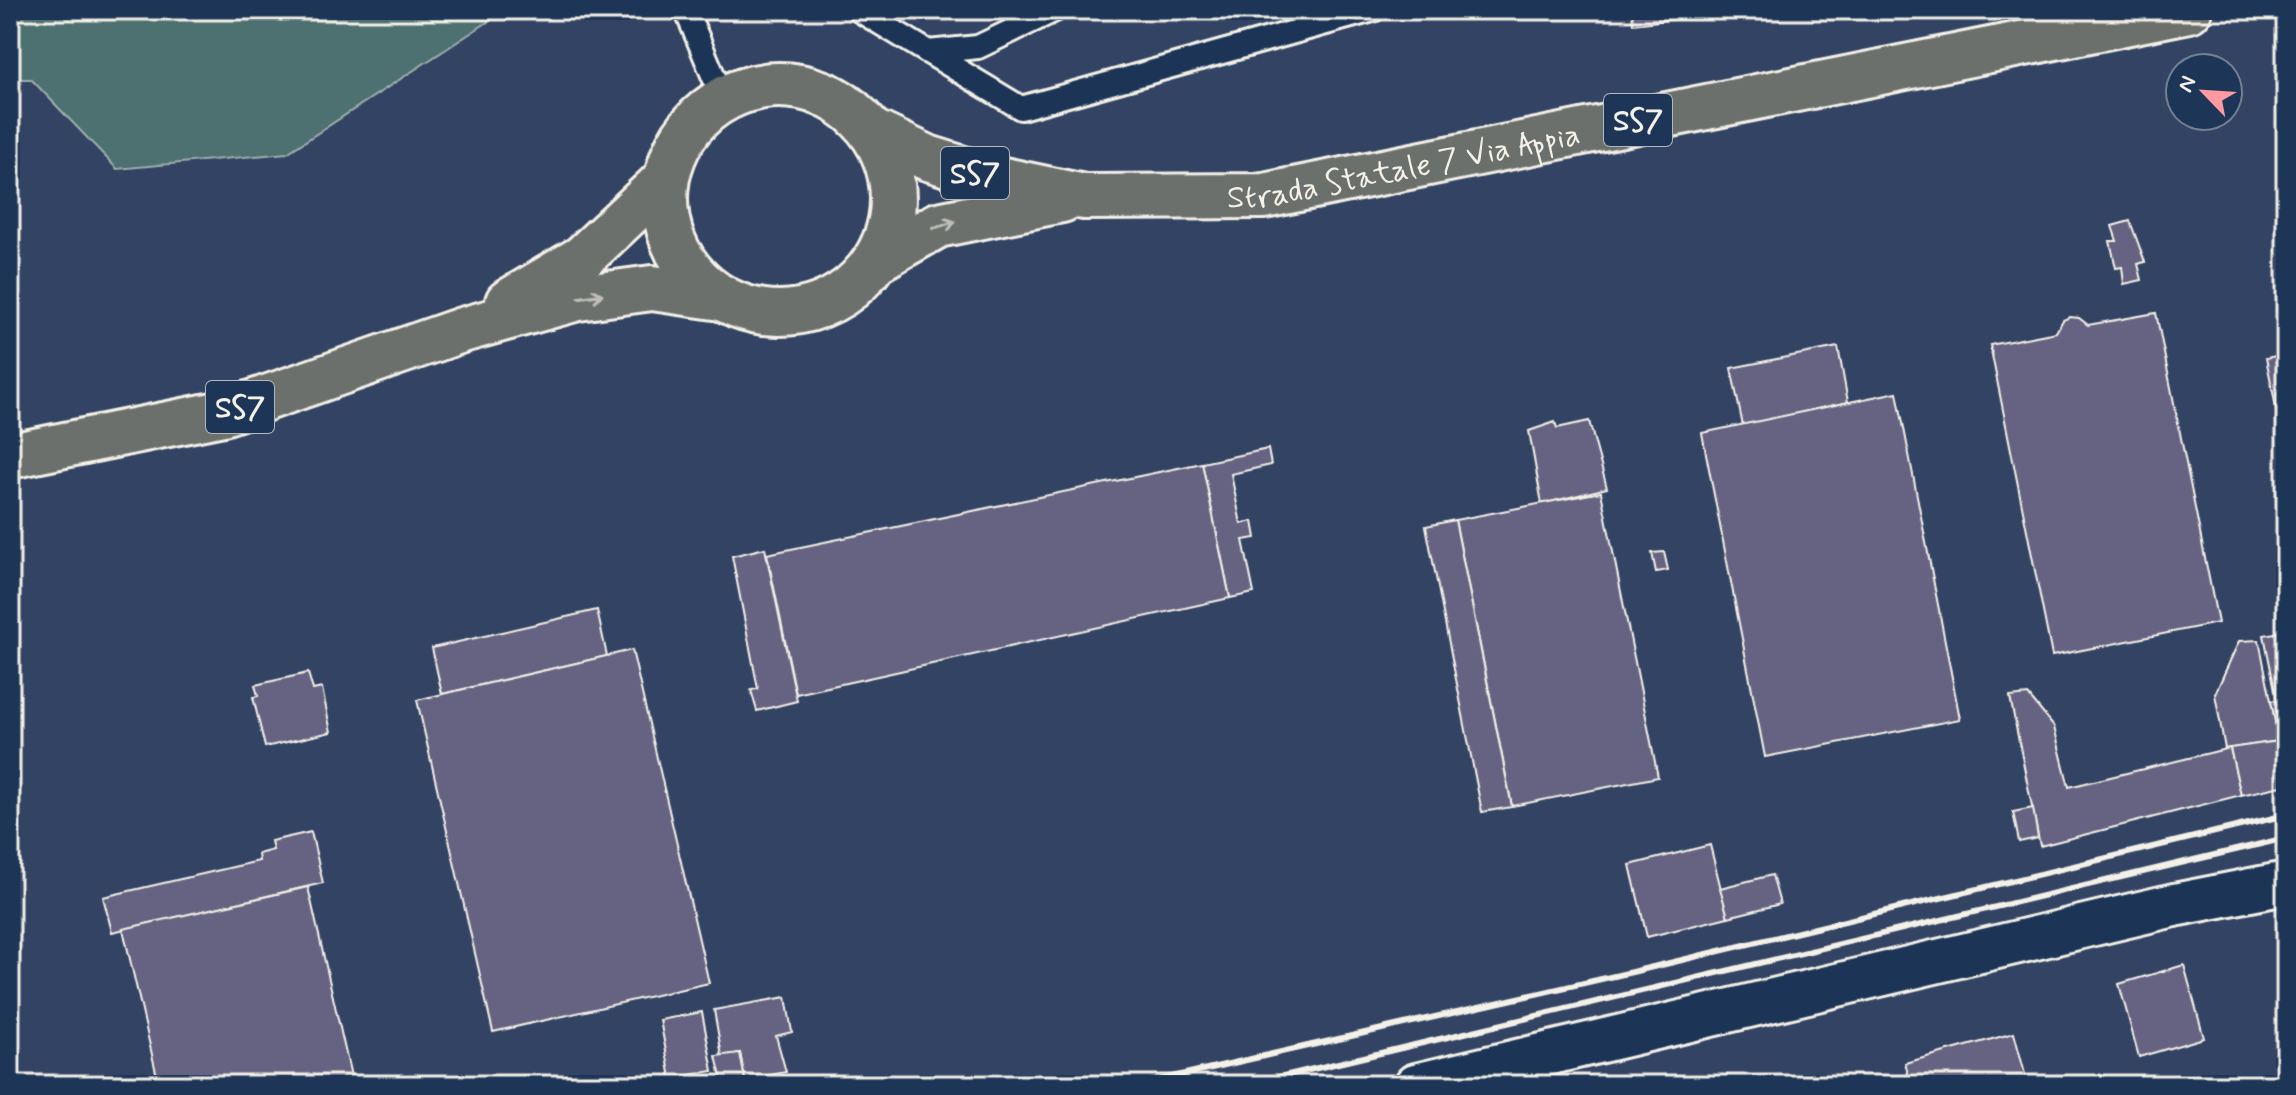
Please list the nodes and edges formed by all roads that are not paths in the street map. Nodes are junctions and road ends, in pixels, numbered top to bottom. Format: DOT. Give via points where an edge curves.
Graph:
graph roads {
  1 [pos="686,10"];
  2 [pos="859,10"];
  3 [pos="1055,10"];
  4 [pos="1373,10"];
  5 [pos="2189,10"];
  6 [pos="928,52"];
  7 [pos="723,99"];
  8 [pos="873,132"];
  9 [pos="665,180"];
  10 [pos="1084,197"];
  11 [pos="875,261"];
  12 [pos="722,298"];
  13 [pos="462,330"];
  14 [pos="10,456"];
  15 [pos="2286,883"];
  16 [pos="1416,1085"];
  1 -- 7 [label="lane"];
  2 -- 6 [label="lane"];
  3 -- 6 [label="lane" via="978,47"];
  4 -- 6 [label="lane" via="1021,108"];
  5 -- 10 [label="main road, Strada Statale 7 Via Appia / SS7" via="1264,196"];
  7 -- 8 [label="main road" via="756,87 788,84 849,108"];
  7 -- 9 [label="main road" via="696,120 677,148"];
  8 -- 10 [label="main road, Strada Statale 7 Via Appia / SS7" via="928,158 989,177"];
  8 -- 11 [label="main road" via="888,162 894,196 890,230"];
  9 -- 12 [label="main road" via="665,215 675,248 694,277"];
  9 -- 13 [label="main road, SS7" via="582,258"];
  11 -- 10 [label="main road, Strada Statale 7 Via Appia / SS7, one-way" via="938,225"];
  11 -- 12 [label="main road" via="852,287 822,305 789,313 754,311"];
  13 -- 12 [label="main road, SS7, one-way" via="578,298 652,288"];
  13 -- 14 [label="main road, SS7" via="223,413"];
  15 -- 16 [label="street"];
}
